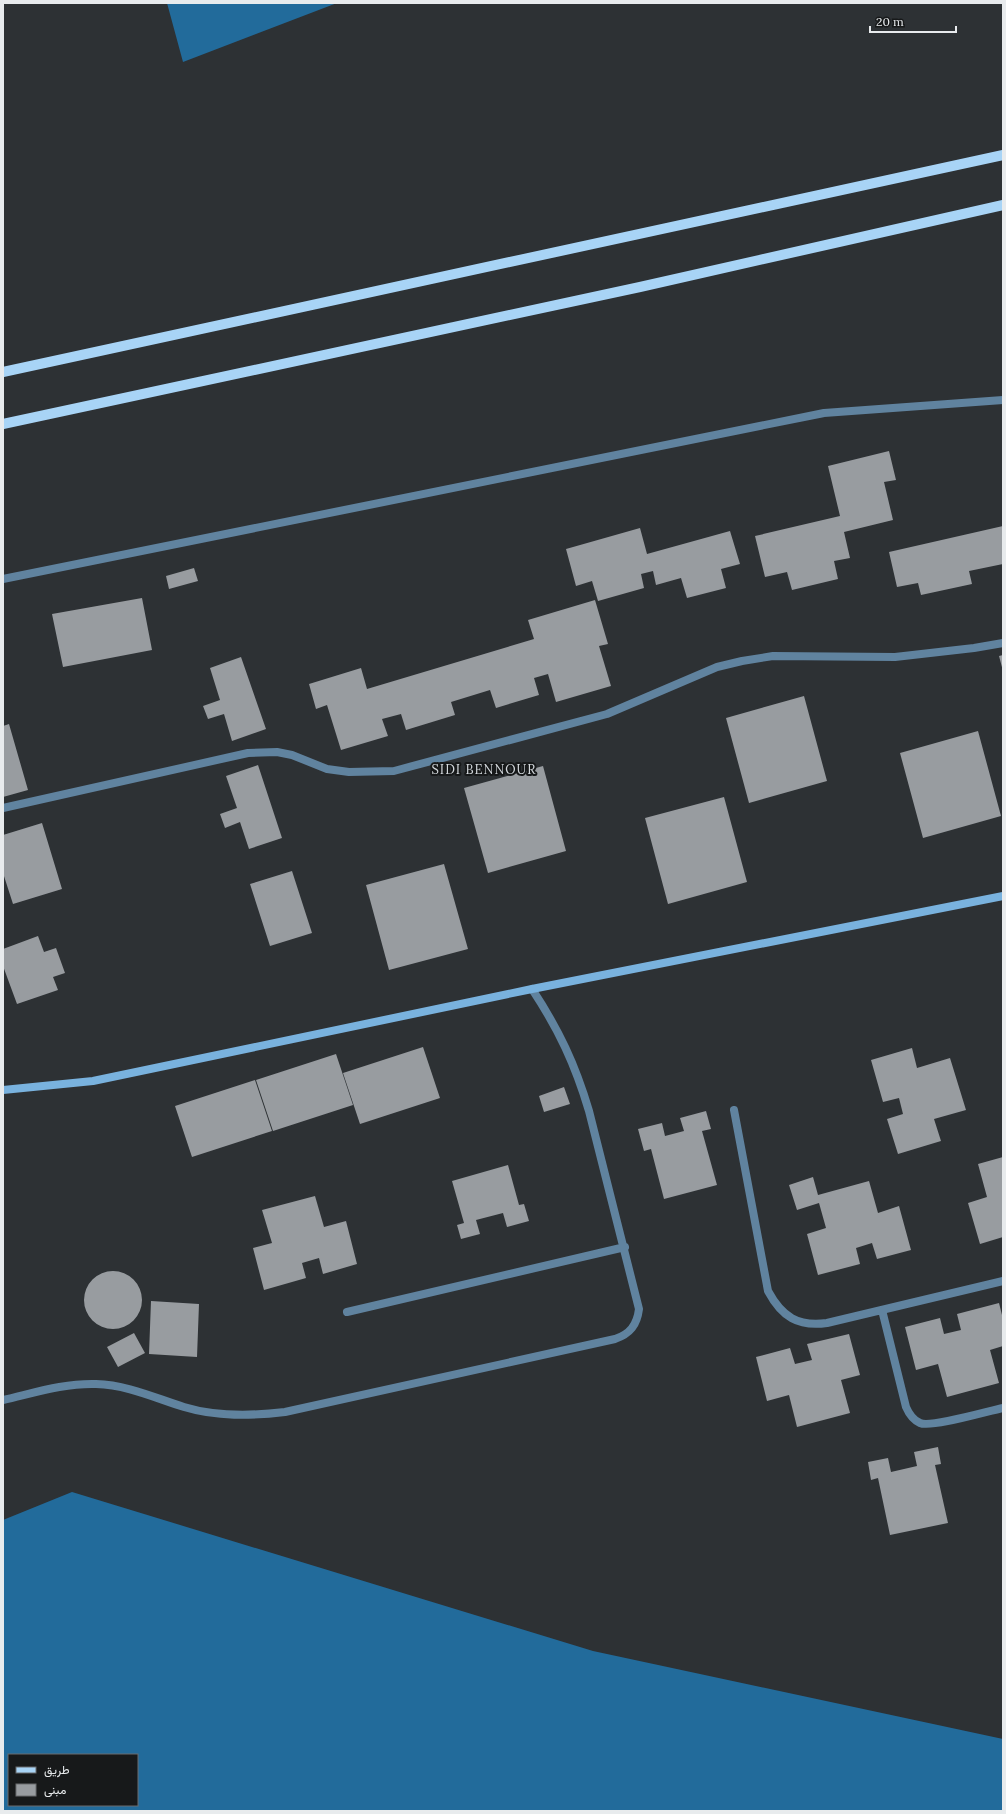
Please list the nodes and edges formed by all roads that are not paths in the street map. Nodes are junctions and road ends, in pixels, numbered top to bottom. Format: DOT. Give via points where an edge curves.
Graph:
graph roads {
  1 [pos="1003,155"];
  2 [pos="1003,205"];
  3 [pos="3,372"];
  4 [pos="1003,400"];
  5 [pos="3,424"];
  6 [pos="3,579"];
  7 [pos="1003,643"];
  8 [pos="3,808"];
  9 [pos="1003,896"];
  10 [pos="532,989"];
  11 [pos="3,1090"];
  12 [pos="734,1110"];
  13 [pos="624,1247"];
  14 [pos="1003,1281"];
  15 [pos="882,1310"];
  16 [pos="347,1312"];
  17 [pos="3,1400"];
  18 [pos="1003,1408"];
  1 -- 3 [label="main road"];
  2 -- 5 [label="main road"];
  4 -- 6 [label="street" via="824,413"];
  7 -- 8 [label="street" via="895,657 773,656 742,661 717,667 606,714 394,771 364,773 327,769 292,755 263,751"];
  9 -- 10 [label="street"];
  10 -- 11 [label="street" via="93,1081"];
  10 -- 13 [label="street" via="552,1019 580,1081"];
  12 -- 15 [label="street" via="768,1291 774,1302 792,1319 815,1325"];
  13 -- 16 [label="street"];
  13 -- 17 [label="street" via="639,1309 630,1332 615,1339 284,1412 260,1415 209,1413 140,1391 96,1384 51,1387"];
  14 -- 15 [label="street"];
  15 -- 18 [label="street" via="906,1407 914,1419 920,1423 934,1424"];
}
